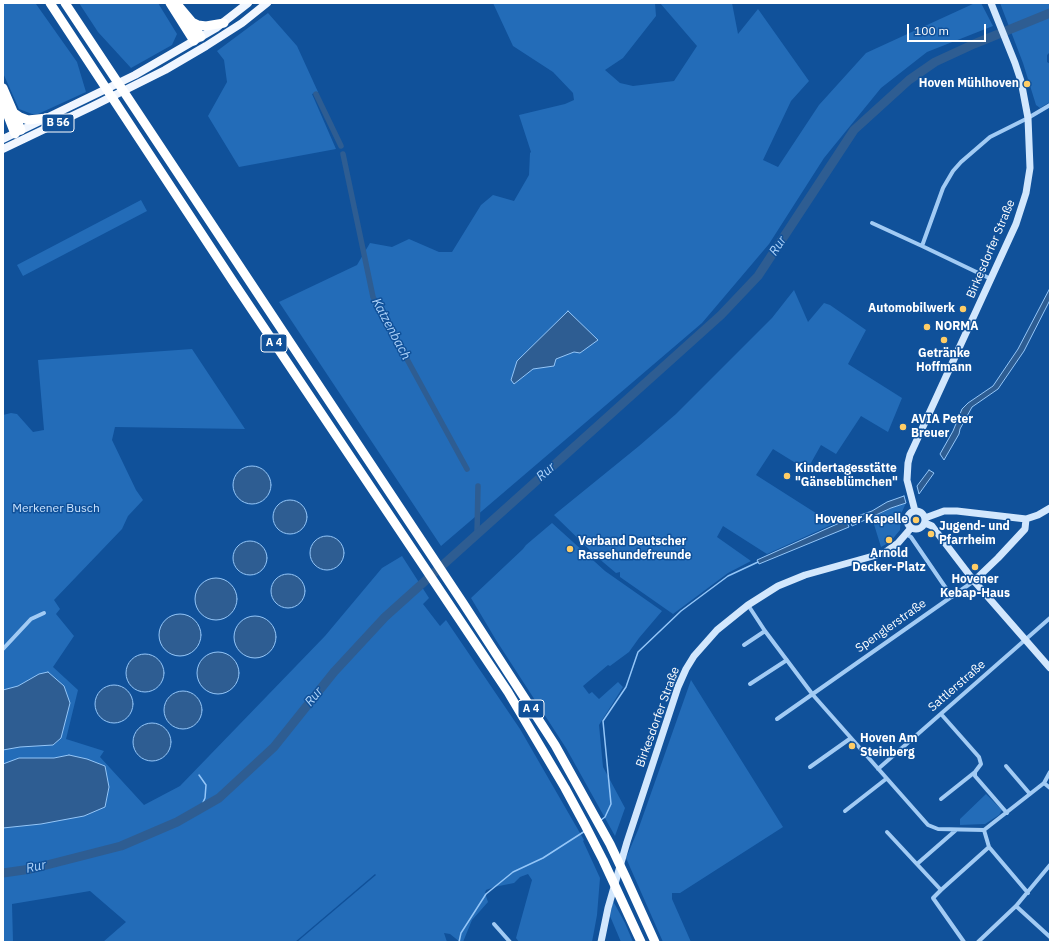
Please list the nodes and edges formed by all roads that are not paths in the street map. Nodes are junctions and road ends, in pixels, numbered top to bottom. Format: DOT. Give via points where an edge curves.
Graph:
graph roads {
  1 [pos="44,3"];
  2 [pos="67,3"];
  3 [pos="170,3"];
  4 [pos="176,3"];
  5 [pos="248,3"];
  6 [pos="267,3"];
  7 [pos="991,3"];
  8 [pos="52,7"];
  9 [pos="192,22"];
  10 [pos="224,23"];
  11 [pos="198,39"];
  12 [pos="203,48"];
  13 [pos="3,88"];
  14 [pos="3,103"];
  15 [pos="1050,105"];
  16 [pos="14,113"];
  17 [pos="46,118"];
  18 [pos="1028,118"];
  19 [pos="19,134"];
  20 [pos="3,139"];
  21 [pos="3,149"];
  22 [pos="872,224"];
  23 [pos="922,246"];
  24 [pos="991,279"];
  25 [pos="1050,508"];
  26 [pos="915,511"];
  27 [pos="1026,519"];
  28 [pos="925,520"];
  29 [pos="911,528"];
  30 [pos="906,534"];
  31 [pos="974,581"];
  32 [pos="952,597"];
  33 [pos="748,605"];
  34 [pos="44,613"];
  35 [pos="1050,618"];
  36 [pos="766,631"];
  37 [pos="1025,639"];
  38 [pos="744,646"];
  39 [pos="3,649"];
  40 [pos="787,660"];
  41 [pos="1050,668"];
  42 [pos="750,684"];
  43 [pos="813,694"];
  44 [pos="941,714"];
  45 [pos="777,719"];
  46 [pos="850,738"];
  47 [pos="1006,766"];
  48 [pos="810,767"];
  49 [pos="878,768"];
  50 [pos="975,772"];
  51 [pos="1050,772"];
  52 [pos="886,779"];
  53 [pos="1044,783"];
  54 [pos="1050,788"];
  55 [pos="1030,794"];
  56 [pos="941,799"];
  57 [pos="845,811"];
  58 [pos="1007,813"];
  59 [pos="956,830"];
  60 [pos="984,830"];
  61 [pos="887,832"];
  62 [pos="989,847"];
  63 [pos="917,864"];
  64 [pos="1050,865"];
  65 [pos="941,890"];
  66 [pos="1028,893"];
  67 [pos="1016,906"];
  68 [pos="494,924"];
  69 [pos="1050,937"];
  70 [pos="510,942"];
  71 [pos="601,942"];
  72 [pos="641,942"];
  73 [pos="655,942"];
  74 [pos="964,942"];
  75 [pos="978,942"];
  1 -- 8 [label="highway"];
  2 -- 73 [label="highway, A 4" via="555,745 626,878"];
  3 -- 11 [label="highway"];
  4 -- 9 [label="highway"];
  5 -- 10 [label="main road, B 56"];
  6 -- 12 [label="main road, B 56"];
  7 -- 18 [label="main road, Birkesdorfer Straße" via="1021,81"];
  8 -- 72 [label="highway, A 4" via="508,692 585,825"];
  9 -- 10 [label="highway" via="203,25"];
  9 -- 11 [label="highway"];
  10 -- 11 [label="main road, B 56"];
  11 -- 12 [label="main road"];
  11 -- 17 [label="main road, B 56" via="89,98"];
  12 -- 19 [label="main road, B 56" via="93,106"];
  13 -- 16 [label="highway"];
  14 -- 19 [label="highway"];
  15 -- 18 [label="street"];
  16 -- 17 [label="highway" via="28,120"];
  16 -- 19 [label="highway"];
  17 -- 19 [label="main road, B 56"];
  18 -- 23 [label="street" via="990,137 953,170 943,188"];
  18 -- 24 [label="main road, Birkesdorfer Straße" via="1030,168 1026,193 1018,218"];
  19 -- 20 [label="main road, B 56"];
  19 -- 21 [label="main road, B 56"];
  22 -- 23 [label="street"];
  23 -- 24 [label="street"];
  24 -- 26 [label="main road, Birkesdorfer Straße" via="910,455 907,480"];
  25 -- 27 [label="main road"];
  26 -- 28 [label="main road" via="922,513"];
  26 -- 29 [label="main road" via="907,517 907,523"];
  27 -- 28 [label="main road" via="944,511"];
  27 -- 31 [label="main road, Spenglerstraße" via="1025,528"];
  28 -- 29 [label="main road" via="919,529"];
  28 -- 31 [label="main road"];
  29 -- 30 [label="main road, Birkesdorfer Straße"];
  30 -- 32 [label="street" via="911,537"];
  30 -- 33 [label="main road, Birkesdorfer Straße" via="884,553 805,575 778,586"];
  31 -- 32 [label="street, Spenglerstraße"];
  31 -- 37 [label="main road"];
  32 -- 43 [label="street, Spenglerstraße"];
  33 -- 36 [label="street"];
  33 -- 71 [label="main road, Birkesdorfer Straße" via="717,630 686,669 627,842"];
  34 -- 39 [label="street" via="31,619"];
  35 -- 37 [label="street, Sattlerstraße"];
  36 -- 38 [label="street"];
  36 -- 40 [label="street"];
  37 -- 41 [label="main road"];
  37 -- 44 [label="street, Sattlerstraße"];
  40 -- 42 [label="street"];
  40 -- 43 [label="street"];
  43 -- 45 [label="street, Spenglerstraße"];
  43 -- 46 [label="street"];
  44 -- 49 [label="street, Sattlerstraße"];
  44 -- 50 [label="street" via="979,756 981,764"];
  46 -- 48 [label="street"];
  46 -- 49 [label="street"];
  47 -- 55 [label="street"];
  49 -- 52 [label="street"];
  50 -- 56 [label="street"];
  50 -- 58 [label="street" via="975,776"];
  51 -- 53 [label="street"];
  52 -- 57 [label="street"];
  52 -- 59 [label="street" via="928,825 938,829"];
  53 -- 54 [label="street"];
  53 -- 55 [label="street"];
  55 -- 58 [label="street"];
  58 -- 60 [label="street"];
  59 -- 60 [label="street"];
  59 -- 63 [label="street"];
  60 -- 62 [label="street"];
  61 -- 63 [label="street"];
  62 -- 65 [label="street"];
  62 -- 66 [label="street"];
  63 -- 65 [label="street"];
  64 -- 66 [label="street"];
  65 -- 74 [label="street" via="932,898"];
  66 -- 67 [label="street"];
  67 -- 69 [label="street"];
  67 -- 75 [label="street"];
  68 -- 70 [label="street"];
}
